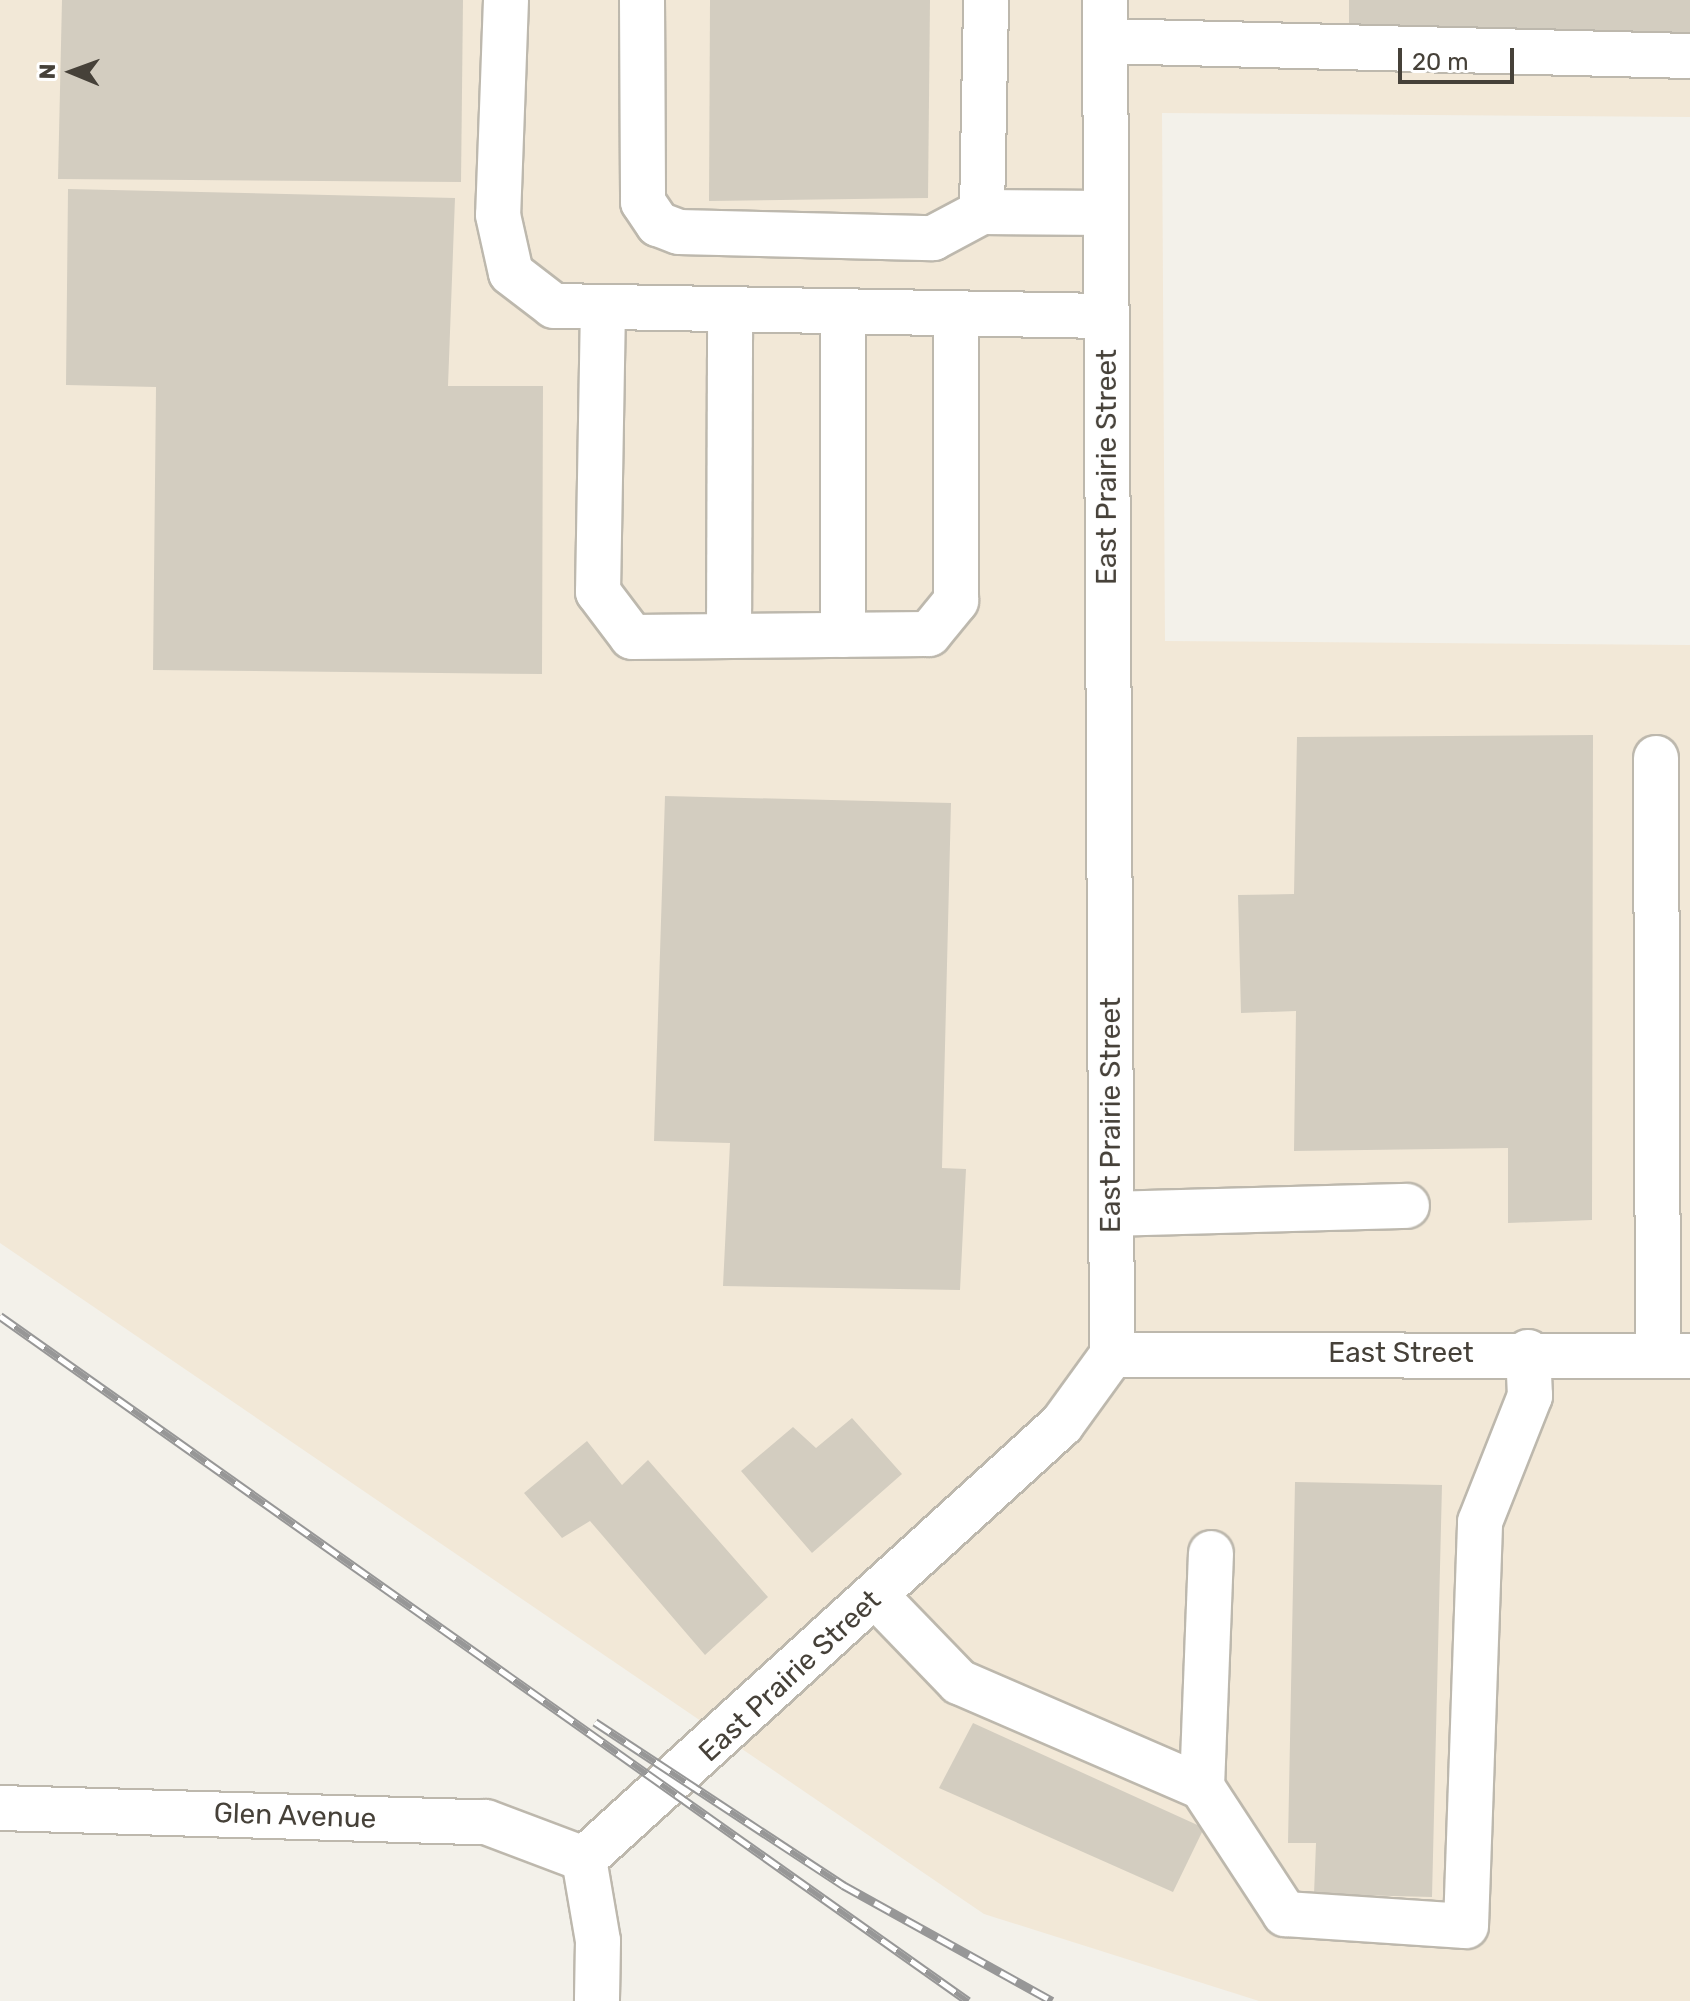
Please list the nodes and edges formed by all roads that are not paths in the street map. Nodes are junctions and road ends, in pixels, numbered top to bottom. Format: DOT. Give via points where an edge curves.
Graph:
graph roads {
  1 [pos="506,0"];
  2 [pos="642,0"];
  3 [pos="986,0"];
  4 [pos="1105,20"];
  5 [pos="1690,56"];
  6 [pos="982,212"];
  7 [pos="1106,213"];
  8 [pos="603,307"];
  9 [pos="730,312"];
  10 [pos="843,314"];
  11 [pos="956,315"];
  12 [pos="1107,316"];
  13 [pos="729,635"];
  14 [pos="843,635"];
  15 [pos="1656,758"];
  16 [pos="1407,1206"];
  17 [pos="1112,1214"];
  18 [pos="1528,1352"];
  19 [pos="1112,1355"];
  20 [pos="1674,1356"];
  21 [pos="1211,1553"];
  22 [pos="876,1596"];
  23 [pos="1202,1787"];
  24 [pos="0,1808"];
  25 [pos="584,1859"];
  26 [pos="597,2001"];
  1 -- 8 [label="street" via="498,215 511,273 554,306"];
  2 -- 6 [label="street" via="643,202 658,224 679,232 933,238"];
  3 -- 6 [label="street"];
  4 -- 5 [label="street"];
  4 -- 7 [label="street, East Prairie Street"];
  6 -- 7 [label="street"];
  7 -- 12 [label="street, East Prairie Street"];
  8 -- 9 [label="street"];
  8 -- 13 [label="street" via="598,592 632,637"];
  9 -- 10 [label="street"];
  9 -- 13 [label="street"];
  10 -- 11 [label="street"];
  10 -- 14 [label="street"];
  11 -- 12 [label="street"];
  11 -- 14 [label="street" via="956,601 929,634"];
  12 -- 17 [label="street, East Prairie Street"];
  13 -- 14 [label="street"];
  15 -- 20 [label="street"];
  16 -- 17 [label="street"];
  17 -- 19 [label="street, East Prairie Street"];
  18 -- 19 [label="street, East Street"];
  18 -- 20 [label="street, East Street"];
  18 -- 23 [label="street" via="1530,1396 1480,1522 1466,1926 1285,1914"];
  19 -- 22 [label="street, East Prairie Street" via="1062,1424"];
  21 -- 23 [label="street"];
  22 -- 23 [label="street" via="959,1682"];
  22 -- 25 [label="street, East Prairie Street"];
  24 -- 25 [label="street, Glen Avenue" via="486,1822"];
  25 -- 26 [label="street" via="598,1941"];
}
